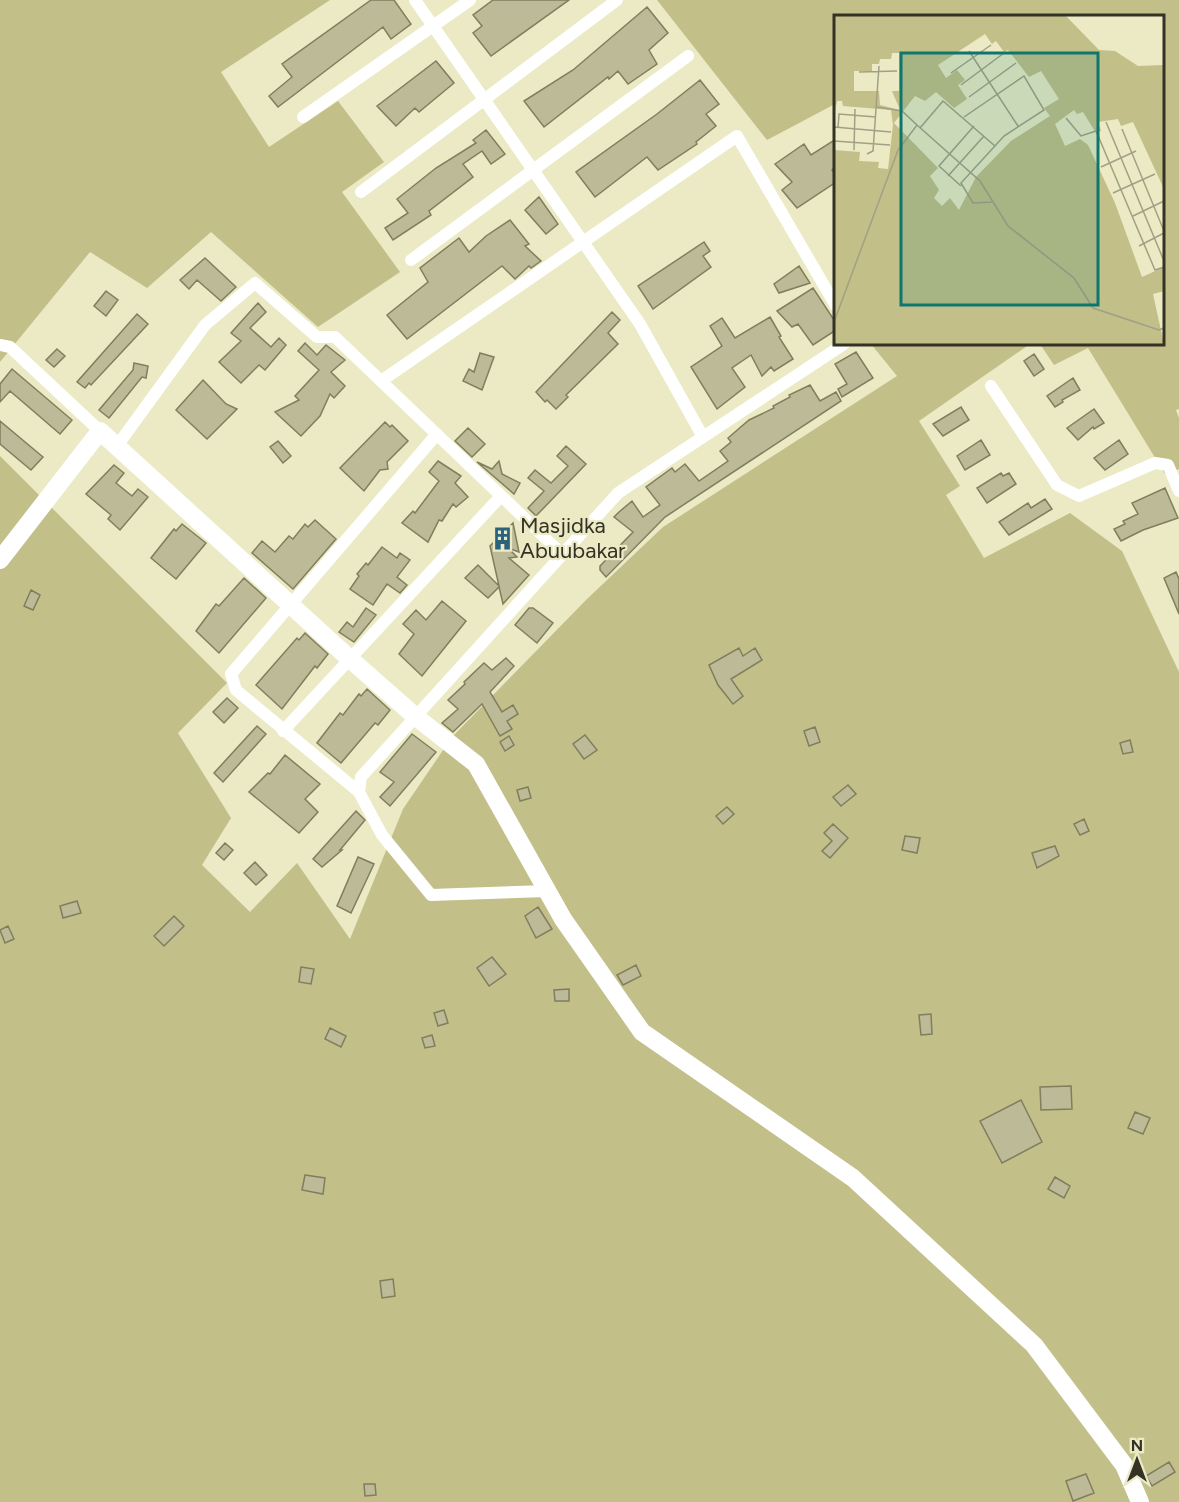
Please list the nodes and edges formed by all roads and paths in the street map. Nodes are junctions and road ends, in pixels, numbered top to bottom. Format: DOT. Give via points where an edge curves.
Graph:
graph roads {
  1 [pos="415,0"];
  2 [pos="470,0"];
  3 [pos="617,0"];
  4 [pos="433,26"];
  5 [pos="688,56"];
  6 [pos="484,100"];
  7 [pos="303,117"];
  8 [pos="533,170"];
  9 [pos="361,192"];
  10 [pos="582,242"];
  11 [pos="411,260"];
  12 [pos="834,303"];
  13 [pos="0,345"];
  14 [pos="842,345"];
  15 [pos="381,381"];
  16 [pos="991,386"];
  17 [pos="100,431"];
  18 [pos="437,435"];
  19 [pos="703,437"];
  20 [pos="117,446"];
  21 [pos="1179,491"];
  22 [pos="501,496"];
  23 [pos="562,555"];
  24 [pos="0,560"];
  25 [pos="290,605"];
  26 [pos="350,659"];
  27 [pos="416,717"];
  28 [pos="283,731"];
  29 [pos="358,792"];
  30 [pos="547,891"];
  31 [pos="1140,1502"];
  1 -- 4 [label="street"];
  2 -- 4 [label="street"];
  3 -- 6 [label="street"];
  4 -- 6 [label="street"];
  4 -- 7 [label="street"];
  5 -- 8 [label="street"];
  6 -- 8 [label="street"];
  6 -- 9 [label="street"];
  8 -- 10 [label="street"];
  8 -- 11 [label="street"];
  10 -- 12 [label="street" via="737,136"];
  10 -- 15 [label="street"];
  10 -- 19 [label="street" via="640,324"];
  13 -- 17 [label="street" via="10,347"];
  14 -- 19 [label="street"];
  15 -- 18 [label="street"];
  15 -- 20 [label="street" via="336,337 317,337 255,283 205,325"];
  16 -- 21 [label="street" via="1057,485 1079,496 1155,463 1168,465"];
  17 -- 20 [label="street"];
  17 -- 24 [label="street"];
  18 -- 22 [label="street"];
  18 -- 25 [label="street"];
  19 -- 23 [label="street" via="618,493"];
  20 -- 25 [label="street"];
  22 -- 23 [label="street"];
  22 -- 26 [label="street"];
  23 -- 27 [label="street"];
  25 -- 26 [label="street"];
  25 -- 28 [label="street" via="231,674 236,690"];
  26 -- 27 [label="street"];
  26 -- 28 [label="street"];
  27 -- 29 [label="street" via="361,777"];
  27 -- 30 [label="street" via="476,764"];
  28 -- 29 [label="street"];
  29 -- 30 [label="street" via="382,835 431,895"];
  30 -- 31 [label="street" via="642,1032 853,1178 1034,1345 1125,1465"];
}
